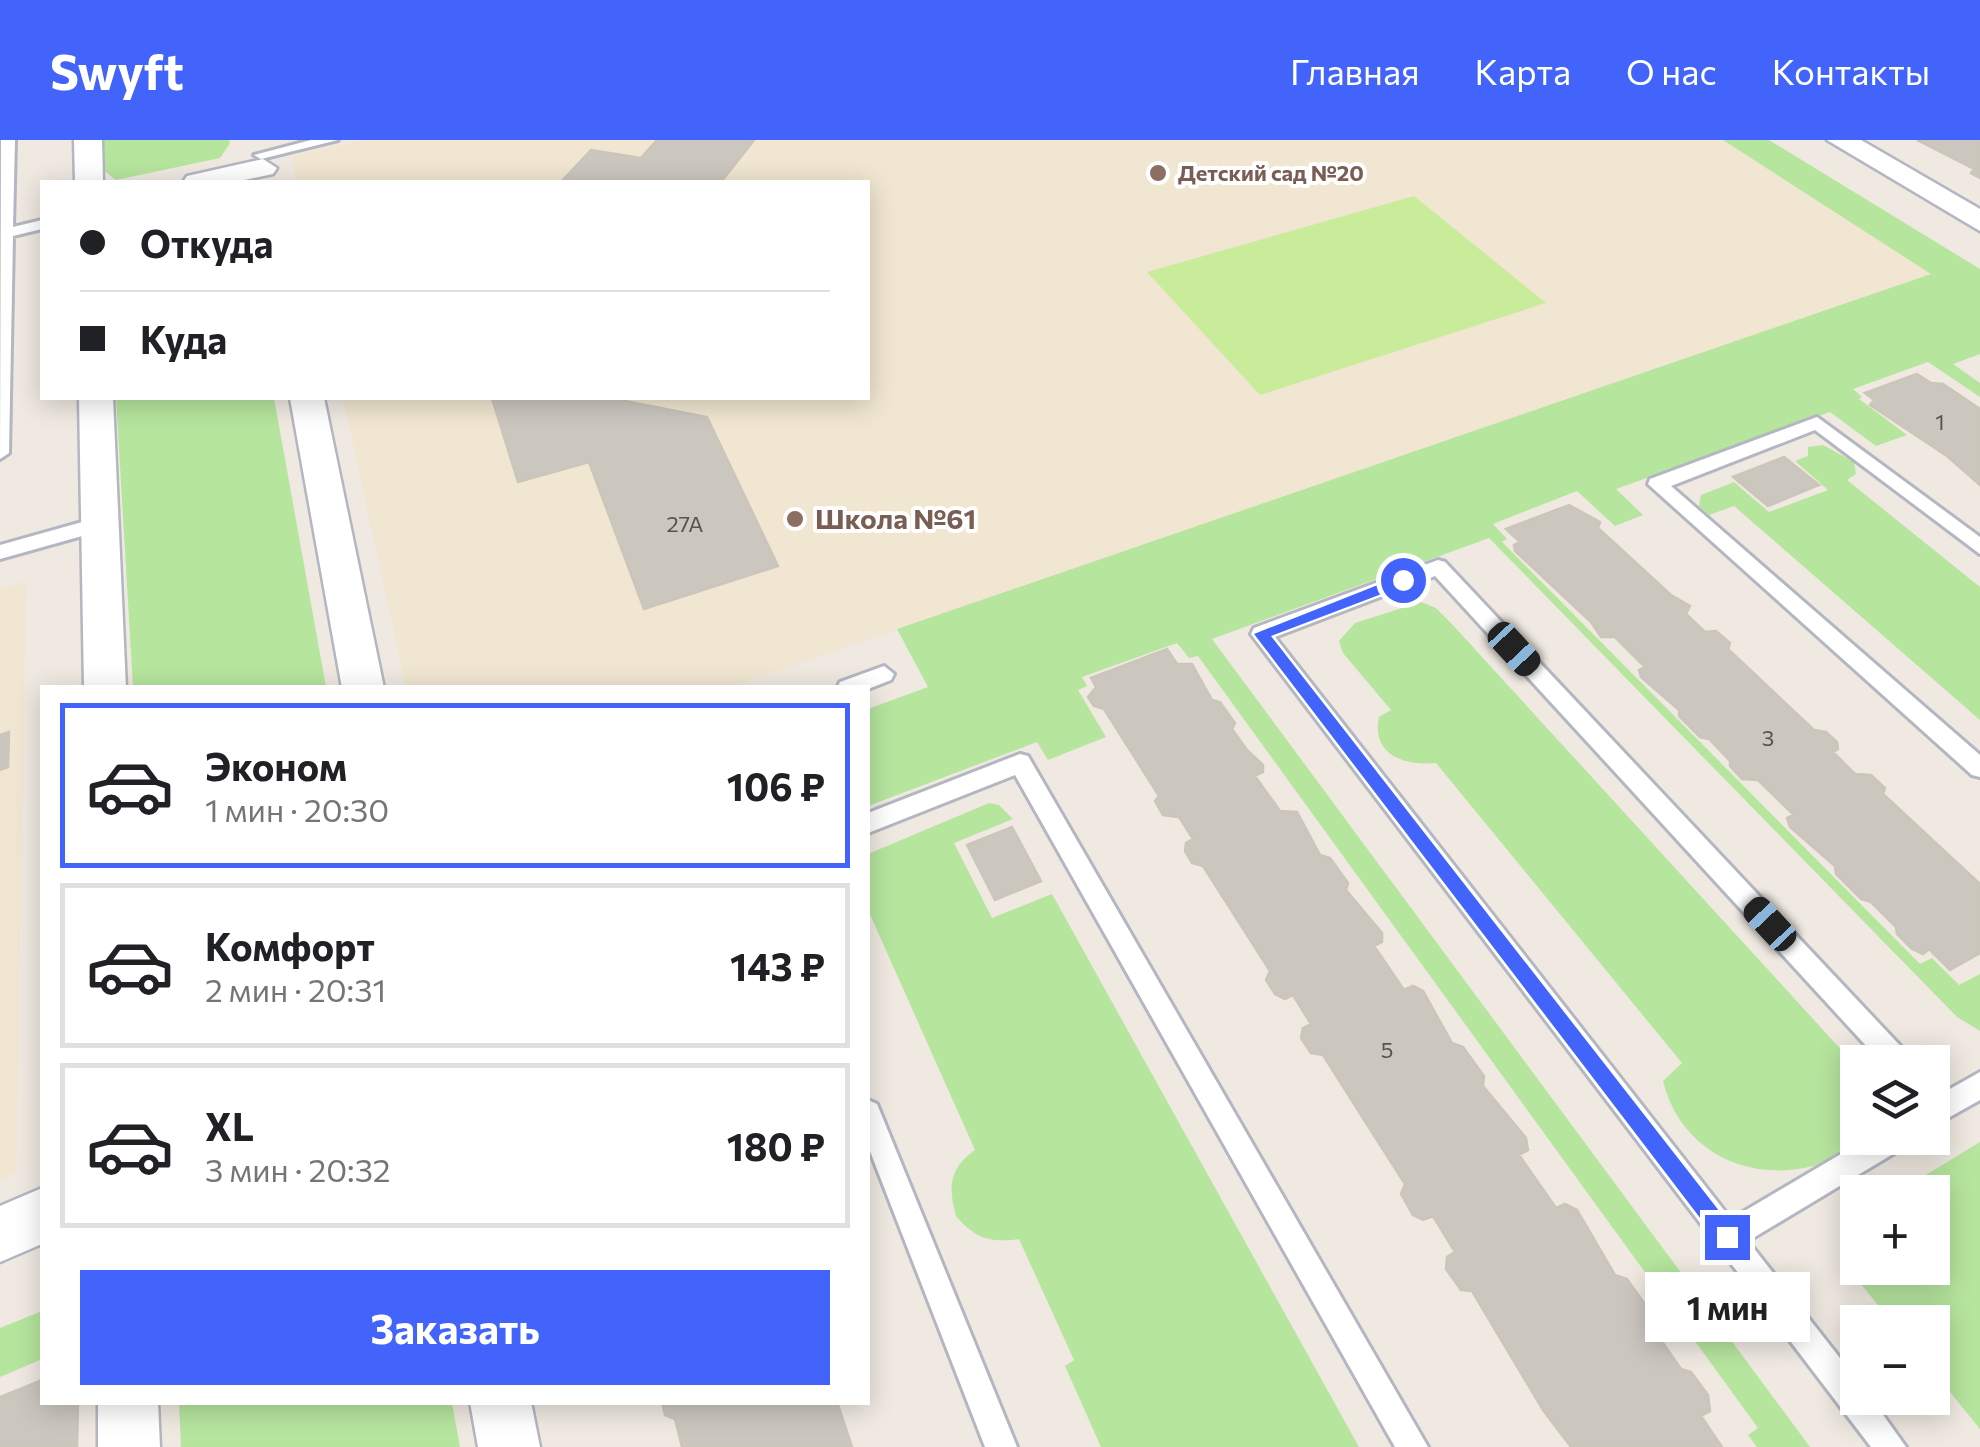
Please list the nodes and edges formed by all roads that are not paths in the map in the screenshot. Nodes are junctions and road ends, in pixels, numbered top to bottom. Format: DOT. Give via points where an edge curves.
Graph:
graph roads {
  1 [pos="8,140"];
  2 [pos="88,140"];
  3 [pos="331,140"];
  4 [pos="1842,140"];
  5 [pos="262,161"];
  6 [pos="89,180"];
  7 [pos="203,180"];
  8 [pos="1980,222"];
  9 [pos="40,225"];
  10 [pos="3,234"];
  11 [pos="96,400"];
  12 [pos="307,400"];
  13 [pos="0,452"];
  14 [pos="100,524"];
  15 [pos="1980,547"];
  16 [pos="0,552"];
  17 [pos="884,674"];
  18 [pos="105,685"];
  19 [pos="362,685"];
  20 [pos="855,685"];
  21 [pos="1980,768"];
  22 [pos="870,822"];
  23 [pos="1882,1045"];
  24 [pos="1980,1086"];
  25 [pos="1950,1101"];
  26 [pos="870,1118"];
  27 [pos="1864,1155"];
  28 [pos="40,1217"];
  29 [pos="0,1234"];
  30 [pos="1727,1237"];
  31 [pos="128,1405"];
  32 [pos="501,1405"];
  33 [pos="130,1447"];
  34 [pos="509,1447"];
  35 [pos="1001,1447"];
  36 [pos="1412,1447"];
  37 [pos="1890,1447"];
  1 -- 10 [label="lane"];
  2 -- 6 [label="street"];
  3 -- 5 [label="lane"];
  4 -- 8 [label="street"];
  5 -- 7 [label="street"];
  9 -- 10 [label="lane"];
  10 -- 13 [label="lane"];
  11 -- 14 [label="street"];
  12 -- 19 [label="street"];
  14 -- 16 [label="lane"];
  14 -- 18 [label="street"];
  15 -- 21 [label="lane" via="1817,423 1657,484"];
  17 -- 20 [label="lane"];
  22 -- 36 [label="lane" via="1020,763"];
  23 -- 30 [label="lane" via="1438,567 1261,634"];
  24 -- 25 [label="lane"];
  26 -- 35 [label="lane"];
  27 -- 30 [label="lane"];
  28 -- 29 [label="street"];
  30 -- 37 [label="lane"];
  31 -- 33 [label="street"];
  32 -- 34 [label="street"];
}
